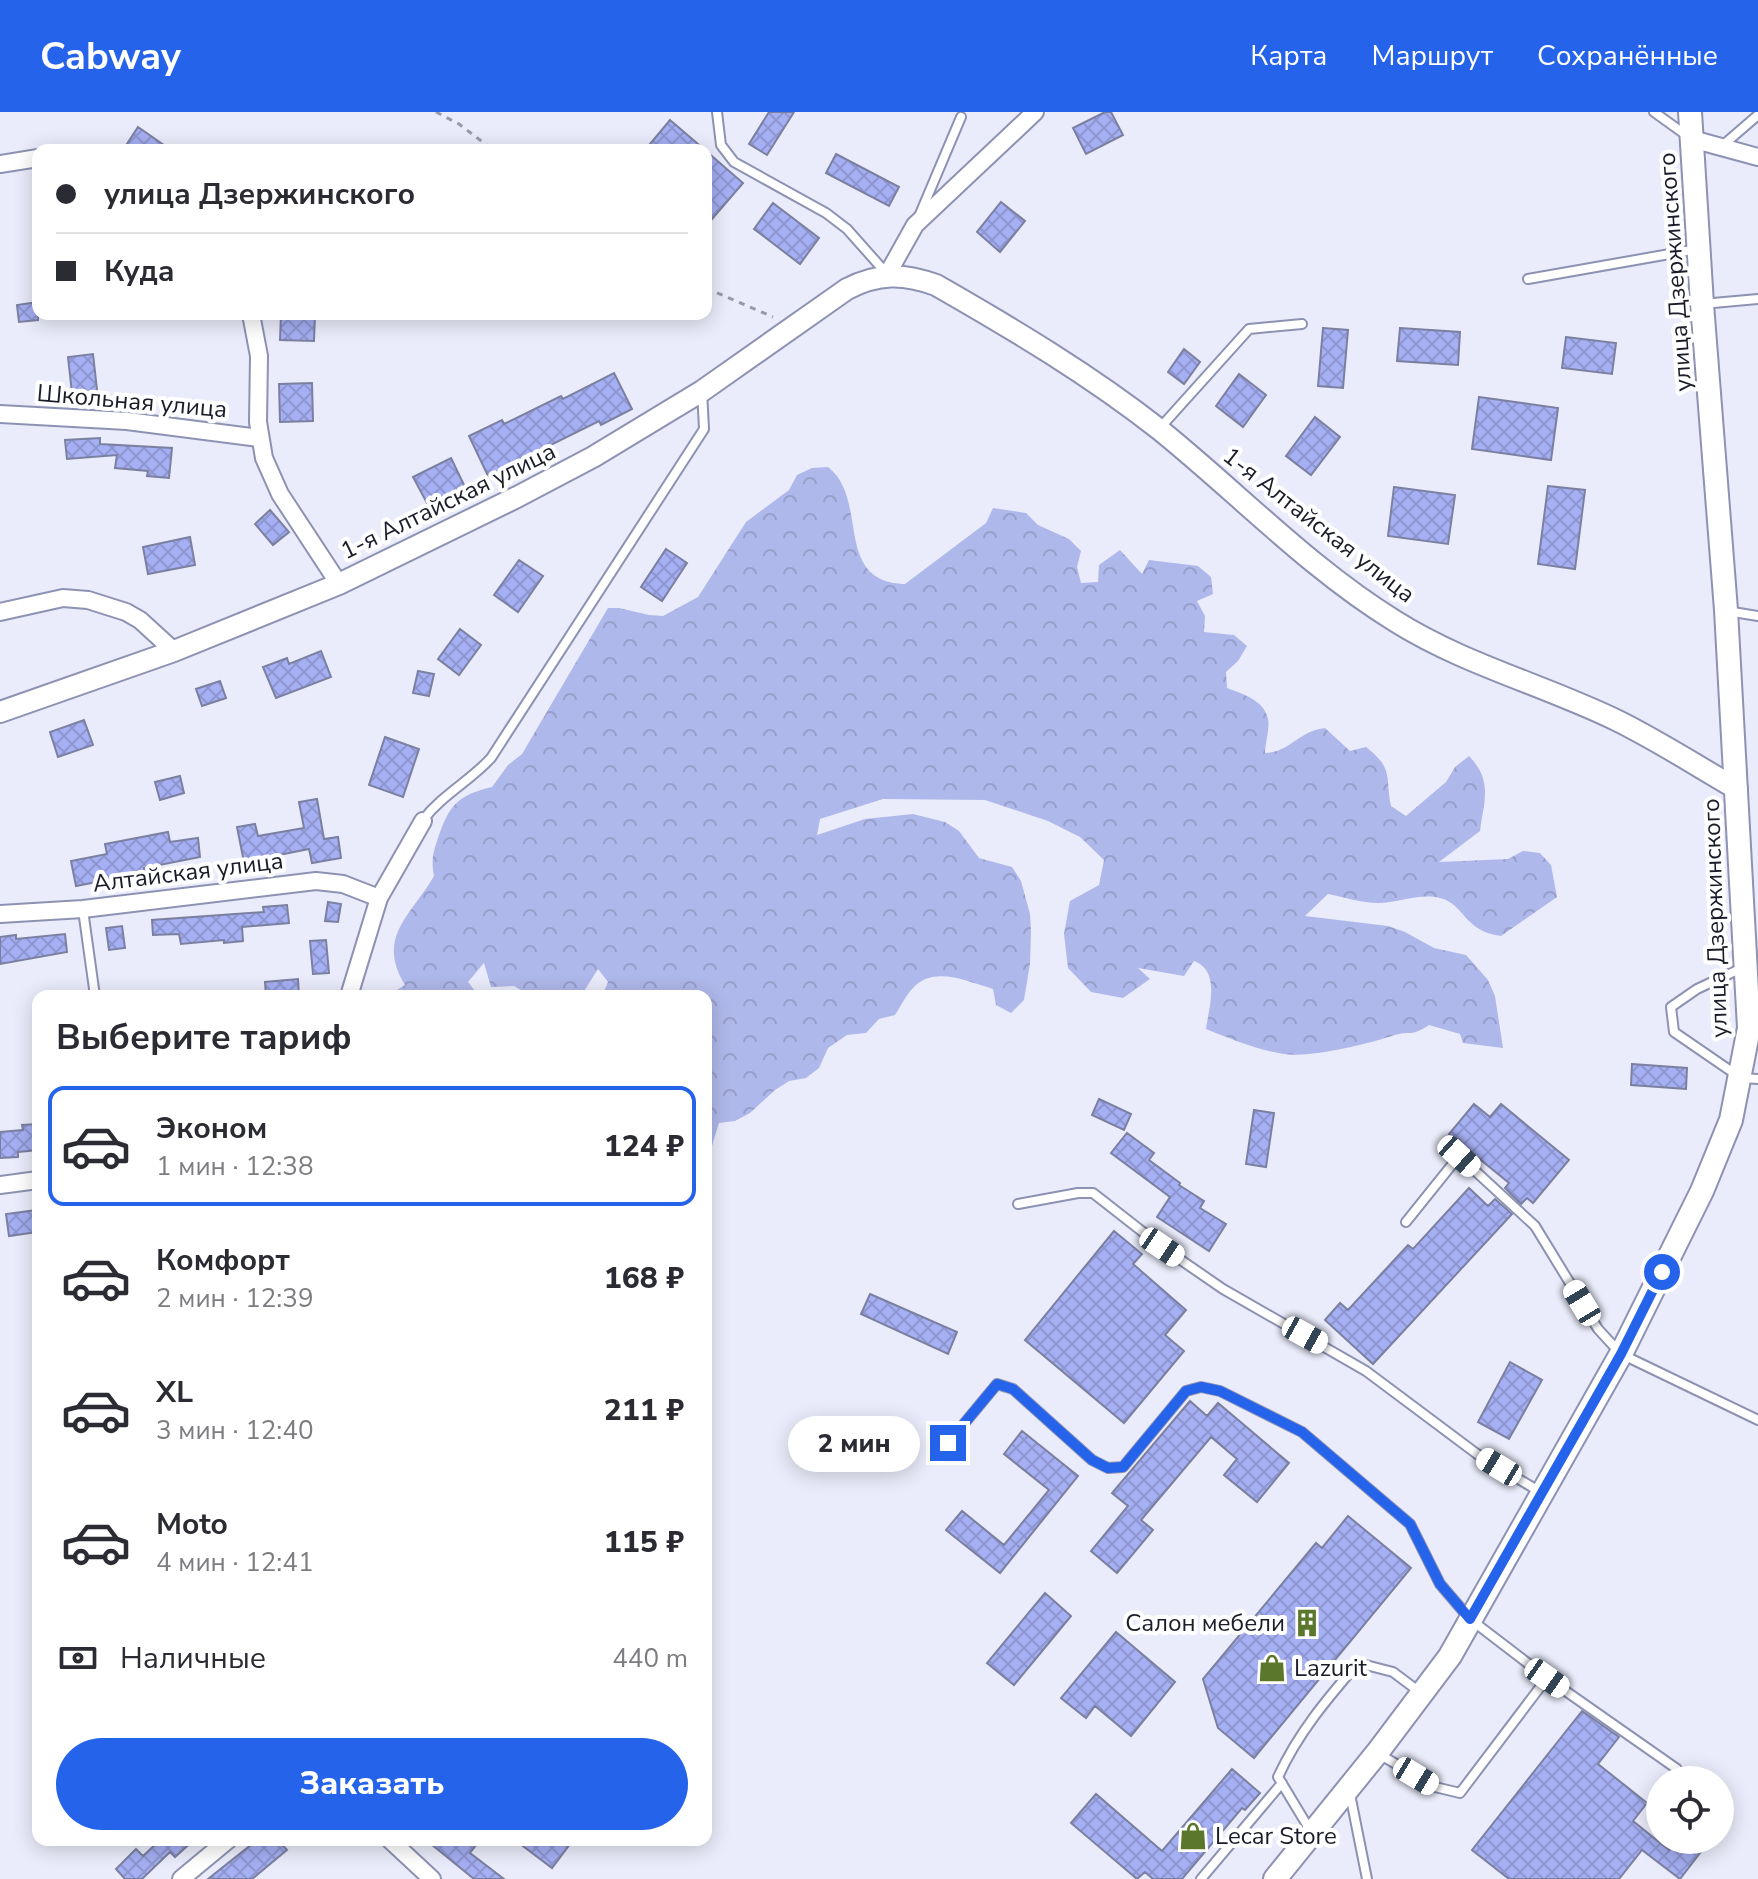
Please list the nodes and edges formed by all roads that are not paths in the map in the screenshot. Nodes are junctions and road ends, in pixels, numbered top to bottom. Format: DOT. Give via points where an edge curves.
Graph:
graph roads {
  1 [pos="717,112"];
  2 [pos="1035,112"];
  3 [pos="1654,112"];
  4 [pos="1690,112"];
  5 [pos="1757,116"];
  6 [pos="961,117"];
  7 [pos="1692,139"];
  8 [pos="1722,147"];
  9 [pos="1758,157"];
  10 [pos="32,159"];
  11 [pos="0,164"];
  12 [pos="915,225"];
  13 [pos="1699,249"];
  14 [pos="887,275"];
  15 [pos="1528,279"];
  16 [pos="1758,299"];
  17 [pos="1702,304"];
  18 [pos="252,320"];
  19 [pos="1302,324"];
  20 [pos="702,391"];
  21 [pos="0,414"];
  22 [pos="1159,429"];
  23 [pos="259,438"];
  24 [pos="339,584"];
  25 [pos="1726,610"];
  26 [pos="0,612"];
  27 [pos="1758,616"];
  28 [pos="174,651"];
  29 [pos="0,712"];
  30 [pos="1737,789"];
  31 [pos="423,821"];
  32 [pos="379,898"];
  33 [pos="83,909"];
  34 [pos="0,914"];
  35 [pos="1746,966"];
  36 [pos="94,990"];
  37 [pos="351,990"];
  38 [pos="1750,1079"];
  39 [pos="32,1181"];
  40 [pos="0,1185"];
  41 [pos="1018,1204"];
  42 [pos="1406,1222"];
  43 [pos="1621,1354"];
  44 [pos="1758,1420"];
  45 [pos="948,1443"];
  46 [pos="1542,1493"];
  47 [pos="1470,1619"];
  48 [pos="1547,1678"];
  49 [pos="1421,1694"];
  50 [pos="1377,1753"];
  51 [pos="1673,1766"];
  52 [pos="1282,1783"];
  53 [pos="1349,1789"];
  54 [pos="1312,1834"];
  55 [pos="221,1846"];
  56 [pos="396,1846"];
  57 [pos="181,1879"];
  58 [pos="432,1879"];
  59 [pos="1201,1879"];
  60 [pos="1275,1879"];
  61 [pos="1367,1879"];
  1 -- 14 [label="lane" via="721,145 734,162 826,213"];
  2 -- 12 [label="street"];
  3 -- 7 [label="lane"];
  4 -- 7 [label="main road, улица Дзержинского"];
  5 -- 8 [label="lane"];
  6 -- 12 [label="lane"];
  7 -- 8 [label="street"];
  7 -- 13 [label="main road, улица Дзержинского"];
  8 -- 9 [label="street"];
  10 -- 11 [label="street"];
  12 -- 14 [label="street"];
  13 -- 15 [label="lane"];
  13 -- 17 [label="main road, улица Дзержинского"];
  14 -- 20 [label="street, 1-я Алтайская улица" via="847,289"];
  14 -- 22 [label="street, 1-я Алтайская улица" via="920,279 960,299 1037,344"];
  16 -- 17 [label="lane"];
  17 -- 25 [label="main road, улица Дзержинского"];
  18 -- 23 [label="street" via="259,356"];
  19 -- 22 [label="lane" via="1249,329"];
  20 -- 24 [label="street, 1-я Алтайская улица" via="593,457"];
  20 -- 31 [label="lane" via="704,429 589,609 491,758 434,805"];
  21 -- 23 [label="street, Школьная улица" via="127,421"];
  22 -- 30 [label="street, 1-я Алтайская улица" via="1352,592 1395,621 1617,720"];
  23 -- 24 [label="street" via="280,494"];
  24 -- 28 [label="street, 1-я Алтайская улица"];
  25 -- 27 [label="lane"];
  25 -- 30 [label="main road, улица Дзержинского"];
  26 -- 28 [label="street" via="63,598 88,600 140,620"];
  28 -- 29 [label="street, 1-я Алтайская улица"];
  30 -- 35 [label="main road, улица Дзержинского"];
  31 -- 32 [label="street"];
  32 -- 33 [label="street, Алтайская улица" via="343,884 316,881"];
  32 -- 37 [label="street"];
  33 -- 34 [label="street, Алтайская улица"];
  33 -- 36 [label="lane"];
  35 -- 38 [label="main road, улица Дзержинского"];
  35 -- 38 [label="lane" via="1671,1007 1674,1032"];
  38 -- 43 [label="main road, улица Дзержинского" via="1716,1162"];
  39 -- 40 [label="street"];
  41 -- 46 [label="lane" via="1093,1193 1223,1289 1366,1371 1477,1454"];
  42 -- 43 [label="lane" via="1459,1156 1535,1226 1598,1329"];
  43 -- 44 [label="lane"];
  43 -- 46 [label="main road, улица Дзержинского"];
  45 -- 47 [label="lane" via="997,1384 1013,1389 1092,1460 1108,1468 1123,1467 1186,1391 1220,1391 1302,1432 1385,1501 1410,1524 1440,1584"];
  46 -- 47 [label="main road, улица Дзержинского"];
  47 -- 48 [label="lane"];
  47 -- 49 [label="main road, улица Дзержинского"];
  48 -- 50 [label="lane" via="1460,1793 1435,1787"];
  48 -- 51 [label="lane"];
  49 -- 50 [label="main road, улица Дзержинского"];
  49 -- 52 [label="lane" via="1393,1672 1358,1663 1292,1745 1278,1777"];
  50 -- 53 [label="main road, улица Дзержинского"];
  52 -- 54 [label="lane"];
  52 -- 59 [label="lane"];
  53 -- 54 [label="main road, улица Дзержинского"];
  53 -- 61 [label="lane"];
  54 -- 60 [label="main road, улица Дзержинского"];
  55 -- 57 [label="street"];
  56 -- 58 [label="street"];
}
